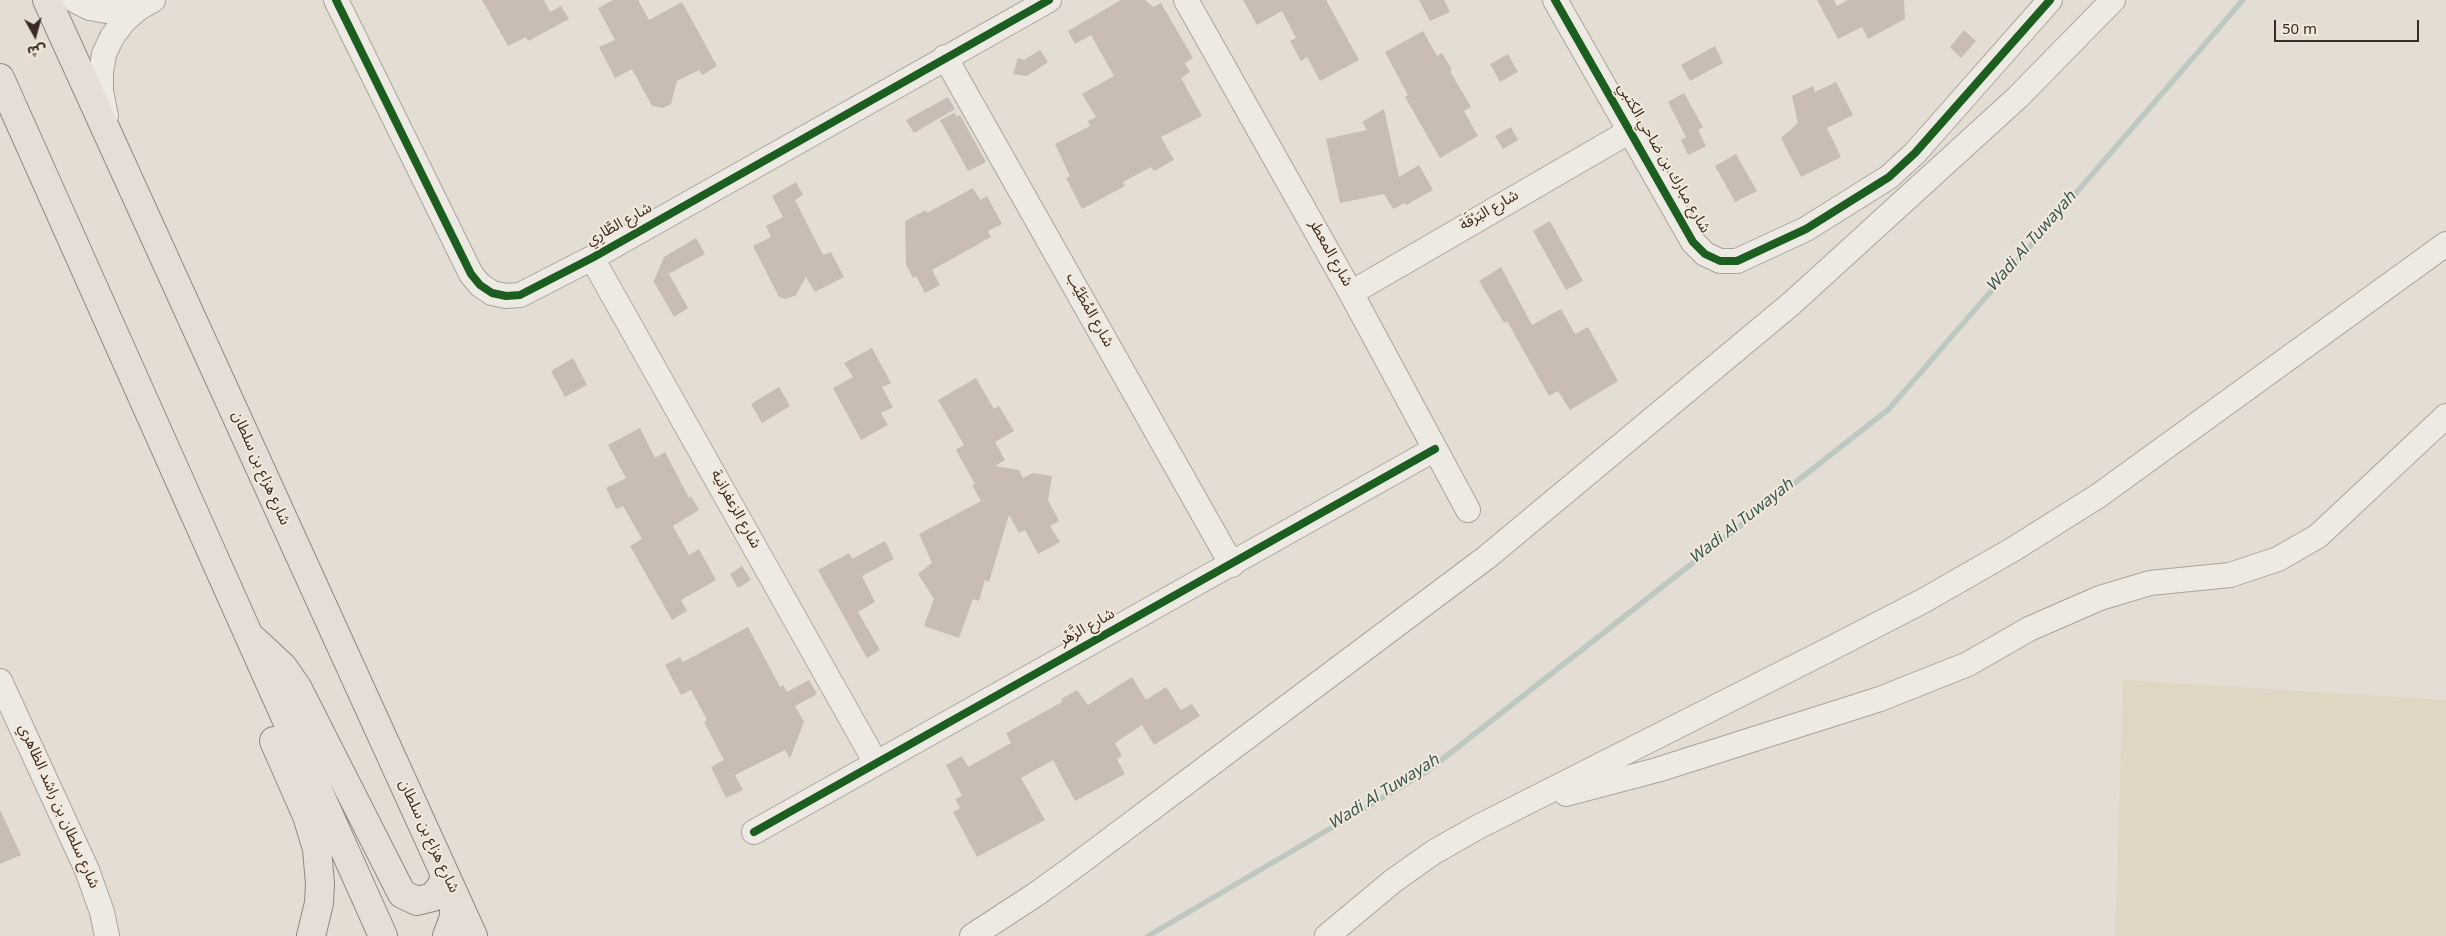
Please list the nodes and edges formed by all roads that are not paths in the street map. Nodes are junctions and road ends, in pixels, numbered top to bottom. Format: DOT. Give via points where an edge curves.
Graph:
graph roads {
  1 [pos="48,0"];
  2 [pos="74,0"];
  3 [pos="336,0"];
  4 [pos="1049,0"];
  5 [pos="1186,0"];
  6 [pos="1555,0"];
  7 [pos="2050,0"];
  8 [pos="2113,0"];
  9 [pos="146,4"];
  10 [pos="945,57"];
  11 [pos="0,78"];
  12 [pos="1630,131"];
  13 [pos="116,155"];
  14 [pos="2446,244"];
  15 [pos="592,258"];
  16 [pos="1350,293"];
  17 [pos="2446,416"];
  18 [pos="1435,449"];
  19 [pos="1468,510"];
  20 [pos="1232,565"];
  21 [pos="247,634"];
  22 [pos="0,681"];
  23 [pos="876,763"];
  24 [pos="1523,805"];
  25 [pos="754,832"];
  26 [pos="449,886"];
  27 [pos="107,936"];
  28 [pos="310,936"];
  29 [pos="383,936"];
  30 [pos="447,936"];
  31 [pos="473,936"];
  32 [pos="972,936"];
  33 [pos="1327,936"];
  1 -- 13 [label="main road, شارع هزاع بن سلطان"];
  2 -- 9 [label="street" via="90,8 122,12"];
  3 -- 15 [label="street, شارع الطَّارِي" via="471,274 480,285 492,293 520,295"];
  4 -- 10 [label="street, شارع الطَّارِي"];
  5 -- 16 [label="street, شارع المعطر"];
  6 -- 12 [label="street, شارع مبارك بن ضاحي الكتبي"];
  7 -- 12 [label="street, شارع مبارك بن ضاحي الكتبي" via="1915,153 1888,177 1806,229 1737,261 1720,261 1705,254 1693,242"];
  8 -- 32 [label="street" via="2018,98 1792,303 1487,557 1042,890"];
  9 -- 13 [label="street" via="124,21 104,54 101,91"];
  10 -- 15 [label="street, شارع الطَّارِي"];
  10 -- 20 [label="street, شارع المُطَيَّب"];
  11 -- 21 [label="main road"];
  12 -- 16 [label="street, شارع البَرْقَة"];
  13 -- 26 [label="main road, شارع هزاع بن سلطان"];
  14 -- 24 [label="street" via="2098,496 2012,550 1857,635"];
  15 -- 23 [label="street, شارع الزعفرانية"];
  16 -- 18 [label="street, شارع المعطر"];
  17 -- 24 [label="street" via="2318,536 2278,560 2230,575 2150,583 2107,595 2029,629 1968,664 1880,699 1657,770"];
  18 -- 19 [label="street, شارع المعطر"];
  18 -- 20 [label="street, شارع الزَّهْر"];
  20 -- 23 [label="street, شارع الزَّهْر"];
  21 -- 26 [label="main road" via="284,667 297,687 402,894 417,901 433,897 443,884"];
  21 -- 28 [label="main road" via="246,663 251,684 308,816 317,849 319,903"];
  21 -- 29 [label="main road"];
  22 -- 27 [label="street, شارع سلطان بن راشد الظاهري" via="87,870"];
  23 -- 25 [label="street, شارع الزَّهْر"];
  24 -- 33 [label="street" via="1434,852 1393,881"];
  26 -- 30 [label="main road" via="454,917"];
  26 -- 31 [label="main road, شارع هزاع بن سلطان"];
}
